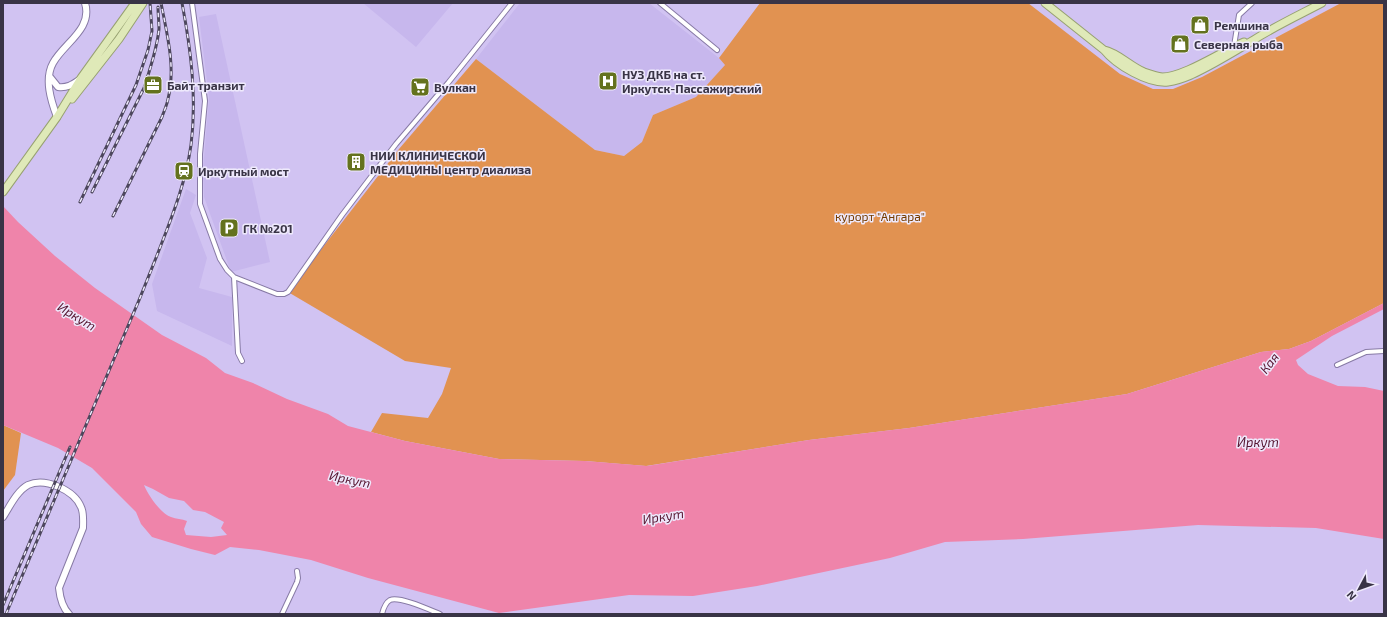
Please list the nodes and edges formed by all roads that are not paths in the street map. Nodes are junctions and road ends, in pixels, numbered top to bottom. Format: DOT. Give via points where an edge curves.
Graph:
graph roads {
  1 [pos="85,3"];
  2 [pos="134,3"];
  3 [pos="143,3"];
  4 [pos="192,3"];
  5 [pos="512,3"];
  6 [pos="660,3"];
  7 [pos="1045,3"];
  8 [pos="1252,3"];
  9 [pos="1322,3"];
  10 [pos="1261,36"];
  11 [pos="1234,46"];
  12 [pos="717,50"];
  13 [pos="1104,50"];
  14 [pos="50,77"];
  15 [pos="81,78"];
  16 [pos="57,117"];
  17 [pos="3,192"];
  18 [pos="234,276"];
  19 [pos="1384,350"];
  20 [pos="242,361"];
  21 [pos="1337,365"];
  22 [pos="3,517"];
  23 [pos="297,571"];
  24 [pos="69,614"];
  25 [pos="282,614"];
  26 [pos="382,614"];
  27 [pos="440,614"];
  1 -- 14 [label="street" via="86,18 80,30 53,63"];
  2 -- 15 [label="main road"];
  3 -- 16 [label="main road" via="119,39"];
  4 -- 18 [label="street" via="205,102 200,154 200,204 220,259"];
  5 -- 18 [label="street" via="396,144 288,292 277,294"];
  6 -- 12 [label="street"];
  7 -- 13 [label="main road"];
  8 -- 11 [label="street" via="1239,15"];
  9 -- 10 [label="main road"];
  10 -- 11 [label="main road"];
  10 -- 13 [label="main road" via="1211,66 1168,82 1152,80 1131,71 1110,58"];
  11 -- 13 [label="main road" via="1186,70 1162,77 1143,71 1112,52"];
  14 -- 15 [label="street" via="58,87 64,88"];
  14 -- 16 [label="street" via="50,96"];
  15 -- 16 [label="main road"];
  16 -- 17 [label="main road"];
  18 -- 20 [label="street" via="238,353"];
  19 -- 21 [label="street" via="1366,352"];
  22 -- 24 [label="street" via="18,494 34,483 47,483 64,489 82,507 83,528 59,588 64,608"];
  23 -- 25 [label="street" via="297,582"];
  26 -- 27 [label="street" via="390,600 403,601"];
}
